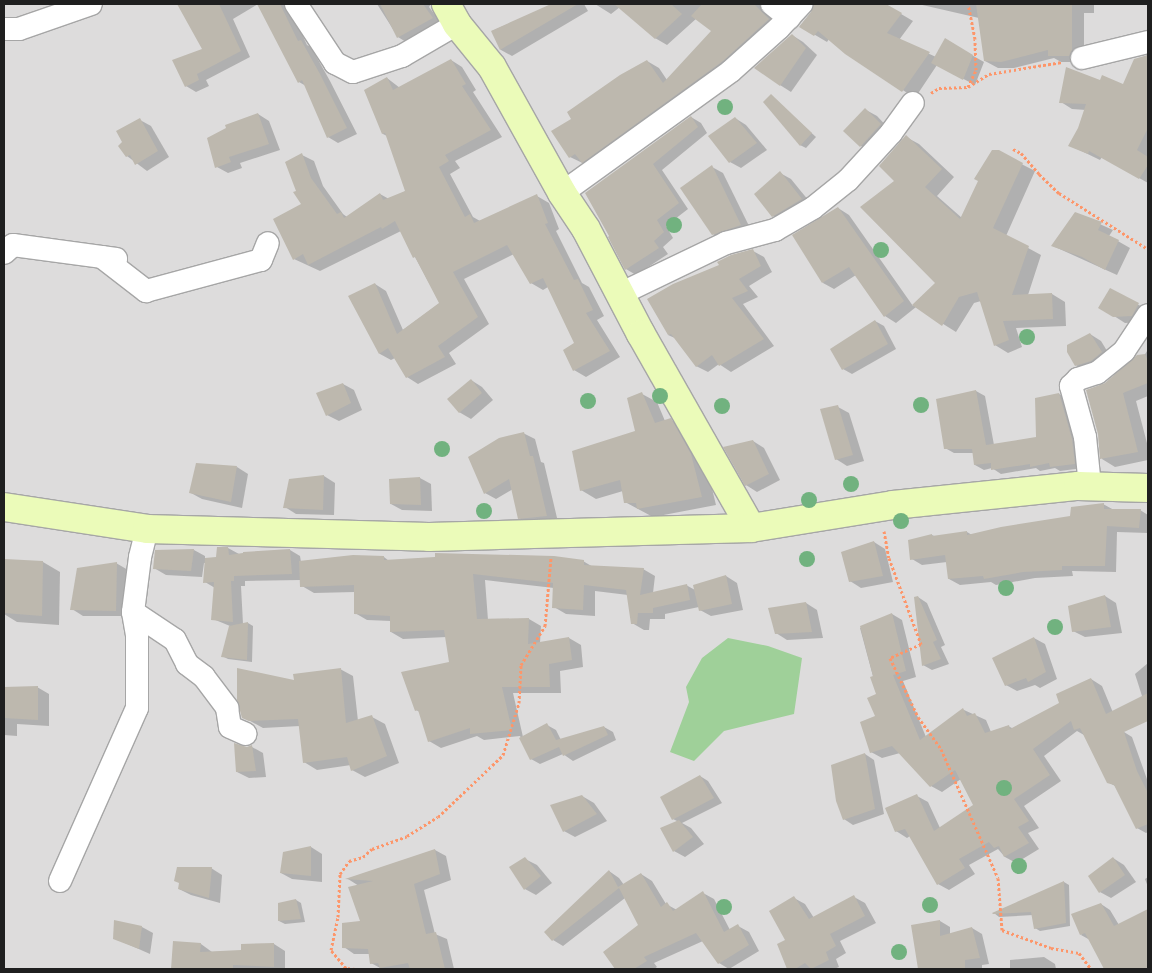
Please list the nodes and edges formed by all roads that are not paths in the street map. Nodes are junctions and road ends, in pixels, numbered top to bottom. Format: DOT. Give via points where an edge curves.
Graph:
graph roads {
  1 [pos="91,4"];
  2 [pos="296,4"];
  3 [pos="787,8"];
  4 [pos="452,14"];
  5 [pos="4,29"];
  6 [pos="1148,42"];
  7 [pos="1082,58"];
  8 [pos="913,103"];
  9 [pos="562,193"];
  10 [pos="268,243"];
  11 [pos="4,253"];
  12 [pos="102,257"];
  13 [pos="130,262"];
  14 [pos="620,294"];
  15 [pos="1148,315"];
  16 [pos="1090,486"];
  17 [pos="1148,488"];
  18 [pos="4,507"];
  19 [pos="751,528"];
  20 [pos="147,529"];
  21 [pos="132,612"];
  22 [pos="246,734"];
  23 [pos="60,880"];
  1 -- 5 [label="street" via="19,29"];
  2 -- 4 [label="street" via="335,63 353,72 402,56"];
  3 -- 9 [label="street" via="731,71"];
  4 -- 9 [label="street" via="492,67"];
  6 -- 7 [label="street"];
  8 -- 14 [label="street" via="848,180 813,208 775,230 726,243"];
  9 -- 14 [label="street" via="586,229"];
  10 -- 12 [label="street" via="261,260 146,291"];
  11 -- 12 [label="street" via="13,245"];
  12 -- 13 [label="street"];
  14 -- 19 [label="street"];
  15 -- 16 [label="street" via="1124,351 1097,373 1078,379 1070,386 1084,437"];
  16 -- 17 [label="street"];
  16 -- 19 [label="street" via="893,505"];
  18 -- 20 [label="street"];
  19 -- 20 [label="street" via="430,537"];
  20 -- 21 [label="street"];
  21 -- 22 [label="street" via="175,640 187,664 204,677 227,708 230,727"];
  21 -- 23 [label="street" via="137,635 137,708"];
}
